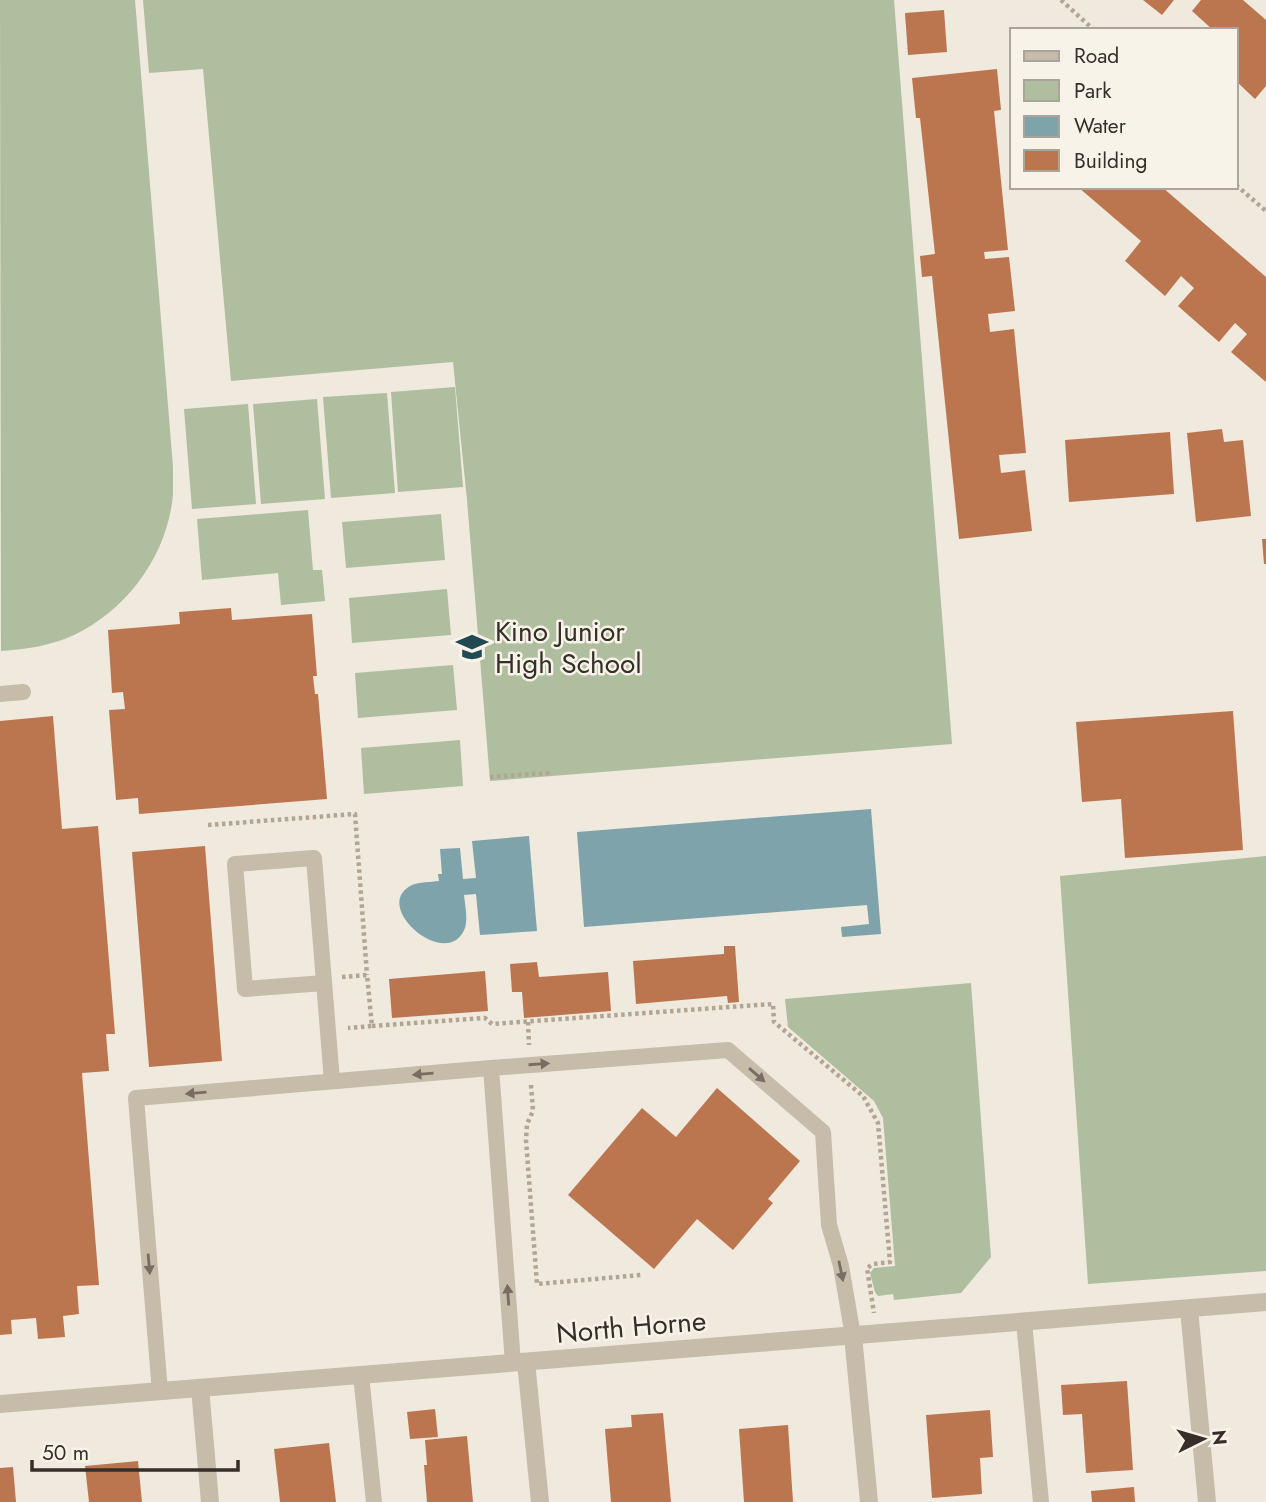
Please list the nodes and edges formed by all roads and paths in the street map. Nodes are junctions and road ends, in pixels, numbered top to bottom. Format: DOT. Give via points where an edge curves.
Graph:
graph roads {
  1 [pos="1061,0"];
  2 [pos="1092,28"];
  3 [pos="1238,187"];
  4 [pos="1266,211"];
  5 [pos="23,692"];
  6 [pos="0,694"];
  7 [pos="490,777"];
  8 [pos="548,777"];
  9 [pos="324,981"];
  10 [pos="528,1022"];
  11 [pos="372,1026"];
  12 [pos="328,1031"];
  13 [pos="530,1065"];
  14 [pos="491,1068"];
  15 [pos="332,1081"];
  16 [pos="641,1275"];
  17 [pos="1266,1302"];
  18 [pos="1189,1309"];
  19 [pos="1024,1322"];
  20 [pos="876,1334"];
  21 [pos="853,1336"];
  22 [pos="520,1363"];
  23 [pos="361,1375"];
  24 [pos="200,1388"];
  25 [pos="160,1392"];
  26 [pos="0,1404"];
  27 [pos="210,1502"];
  28 [pos="374,1502"];
  29 [pos="540,1502"];
  30 [pos="869,1502"];
  31 [pos="1041,1502"];
  32 [pos="1208,1502"];
  1 -- 2 [label="path"];
  3 -- 4 [label="path"];
  5 -- 6 [label="lane"];
  7 -- 8 [label="path" via="548,773"];
  9 -- 9 [label="lane" via="314,858 235,864 245,989"];
  9 -- 11 [label="path" via="367,975"];
  9 -- 12 [label="lane"];
  10 -- 11 [label="path" via="492,1024 485,1018"];
  10 -- 13 [label="path"];
  10 -- 20 [label="path" via="773,1004 774,1022 863,1096 878,1123 890,1262 867,1268"];
  11 -- 12 [label="path"];
  12 -- 15 [label="lane"];
  13 -- 14 [label="lane"];
  13 -- 16 [label="path" via="533,1111 526,1140 537,1284"];
  13 -- 21 [label="lane, one-way" via="728,1050 823,1132 829,1225"];
  14 -- 15 [label="lane, one-way"];
  22 -- 14 [label="lane, one-way"];
  15 -- 25 [label="lane, one-way" via="135,1098"];
  17 -- 18 [label="street, North Horne"];
  18 -- 19 [label="street, North Horne"];
  18 -- 32 [label="street"];
  19 -- 20 [label="street, North Horne"];
  19 -- 31 [label="lane"];
  20 -- 21 [label="street, North Horne"];
  21 -- 22 [label="street, North Horne"];
  21 -- 30 [label="street"];
  22 -- 23 [label="street, North Horne"];
  22 -- 29 [label="street"];
  23 -- 24 [label="street, North Horne"];
  23 -- 28 [label="lane"];
  24 -- 25 [label="street, North Horne"];
  24 -- 27 [label="street"];
  25 -- 26 [label="street, North Horne"];
}
